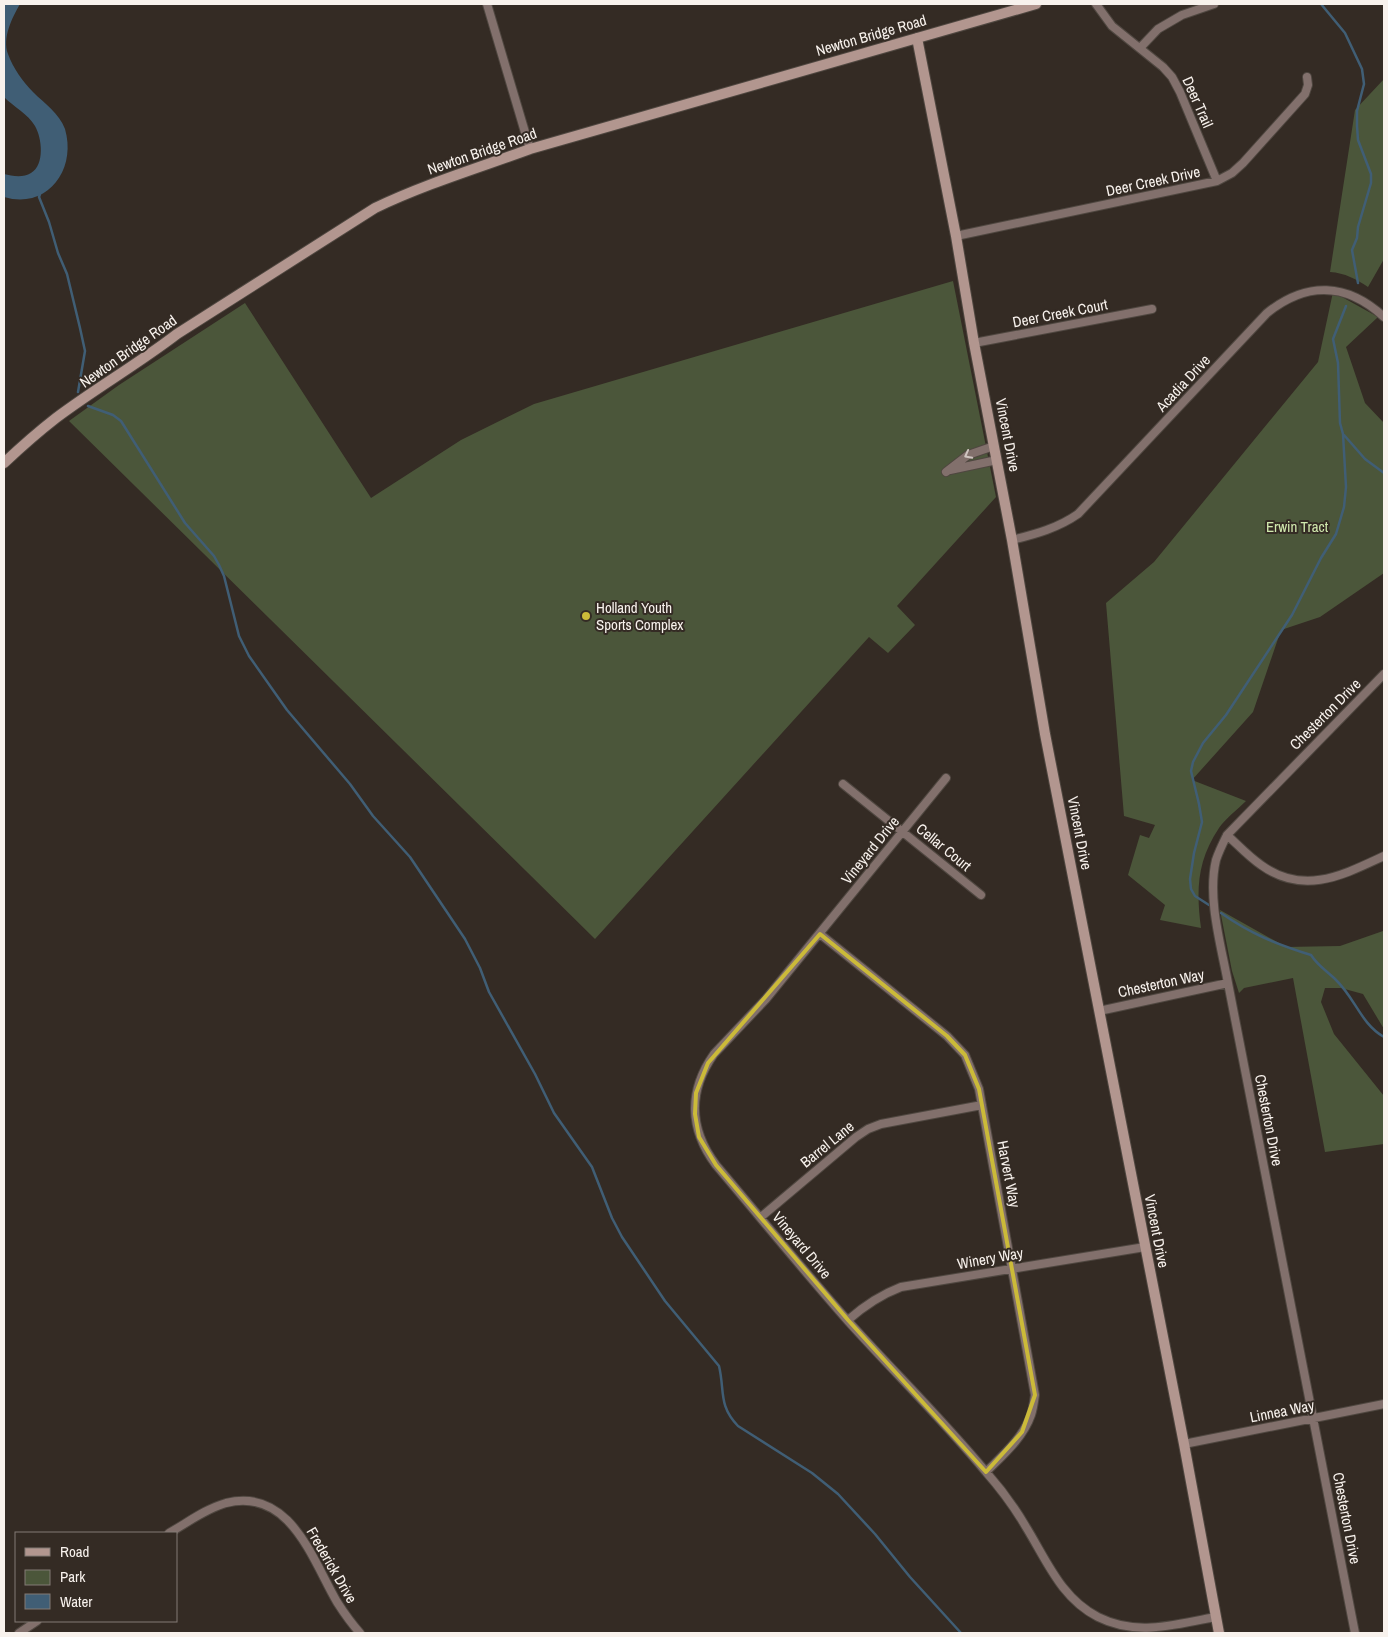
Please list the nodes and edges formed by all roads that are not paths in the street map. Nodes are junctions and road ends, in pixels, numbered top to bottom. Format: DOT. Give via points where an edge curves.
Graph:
graph roads {
  1 [pos="487,4"];
  2 [pos="1036,4"];
  3 [pos="1096,4"];
  4 [pos="1214,4"];
  5 [pos="916,38"];
  6 [pos="1140,48"];
  7 [pos="1307,77"];
  8 [pos="530,148"];
  9 [pos="1217,181"];
  10 [pos="956,236"];
  11 [pos="1152,310"];
  12 [pos="1384,317"];
  13 [pos="974,343"];
  14 [pos="994,446"];
  15 [pos="997,460"];
  16 [pos="4,463"];
  17 [pos="1012,540"];
  18 [pos="1384,674"];
  19 [pos="946,778"];
  20 [pos="843,784"];
  21 [pos="902,831"];
  22 [pos="1227,834"];
  23 [pos="1384,856"];
  24 [pos="981,895"];
  25 [pos="820,934"];
  26 [pos="1228,983"];
  27 [pos="1099,1011"];
  28 [pos="982,1105"];
  29 [pos="761,1217"];
  30 [pos="1145,1247"];
  31 [pos="1012,1268"];
  32 [pos="848,1320"];
  33 [pos="1384,1404"];
  34 [pos="1314,1418"];
  35 [pos="1184,1444"];
  36 [pos="986,1472"];
  37 [pos="171,1532"];
  38 [pos="1216,1617"];
  39 [pos="36,1622"];
  40 [pos="19,1633"];
  41 [pos="360,1633"];
  42 [pos="1219,1633"];
  43 [pos="1355,1633"];
  1 -- 8 [label="street"];
  2 -- 5 [label="street, Newton Bridge Road"];
  3 -- 6 [label="street, Deer Trail" via="1112,26"];
  4 -- 6 [label="street" via="1182,15 1158,29"];
  5 -- 8 [label="street, Newton Bridge Road"];
  5 -- 10 [label="street, Vincent Drive"];
  6 -- 9 [label="street, Deer Trail" via="1172,77"];
  7 -- 9 [label="street, Deer Creek Drive" via="1304,94 1243,163"];
  8 -- 16 [label="street, Newton Bridge Road" via="408,192 375,208 177,334 58,417"];
  9 -- 10 [label="street, Deer Creek Drive"];
  10 -- 13 [label="street, Vincent Drive"];
  11 -- 13 [label="street, Deer Creek Court"];
  12 -- 17 [label="street, Acadia Drive" via="1356,296 1336,291 1314,290 1285,300 1267,313 1082,511 1046,531"];
  13 -- 14 [label="street, Vincent Drive"];
  14 -- 15 [label="street, Vincent Drive"];
  14 -- 15 [label="street, one-way" via="968,455 946,472"];
  15 -- 17 [label="street, Vincent Drive"];
  17 -- 27 [label="street, Vincent Drive"];
  18 -- 22 [label="street, Chesterton Drive"];
  19 -- 21 [label="street, Vineyard Drive"];
  20 -- 21 [label="street, Cellar Court"];
  21 -- 24 [label="street, Cellar Court"];
  21 -- 25 [label="street, Vineyard Drive"];
  22 -- 23 [label="street" via="1270,871 1301,881 1335,877"];
  22 -- 26 [label="street, Chesterton Drive" via="1217,858 1213,886"];
  25 -- 28 [label="street, Harvert Way" via="947,1036 965,1055"];
  25 -- 29 [label="street, Vineyard Drive" via="748,1020 714,1054 696,1093 696,1126 703,1147"];
  26 -- 27 [label="street, Chesterton Way"];
  26 -- 34 [label="street, Chesterton Drive"];
  27 -- 30 [label="street, Vincent Drive"];
  28 -- 29 [label="street, Barrel Lane" via="868,1129"];
  28 -- 31 [label="street, Harvert Way"];
  29 -- 32 [label="street, Vineyard Drive"];
  30 -- 31 [label="street, Winery Way"];
  30 -- 35 [label="street, Vincent Drive"];
  31 -- 32 [label="street, Winery Way" via="884,1293"];
  31 -- 36 [label="street, Harvert Way" via="1035,1395 1032,1415 1022,1432"];
  32 -- 36 [label="street, Vineyard Drive"];
  33 -- 34 [label="street, Linnea Way"];
  34 -- 35 [label="street, Linnea Way"];
  34 -- 43 [label="street, Chesterton Drive"];
  35 -- 38 [label="street, Vincent Drive"];
  36 -- 38 [label="street, Vineyard Drive" via="1016,1511 1054,1578 1080,1606 1097,1617 1139,1630"];
  37 -- 41 [label="street, Frederick Drive" via="225,1504 250,1501 270,1507 290,1522 303,1539 338,1604"];
  38 -- 42 [label="street, Vincent Drive"];
  39 -- 40 [label="street"];
}
